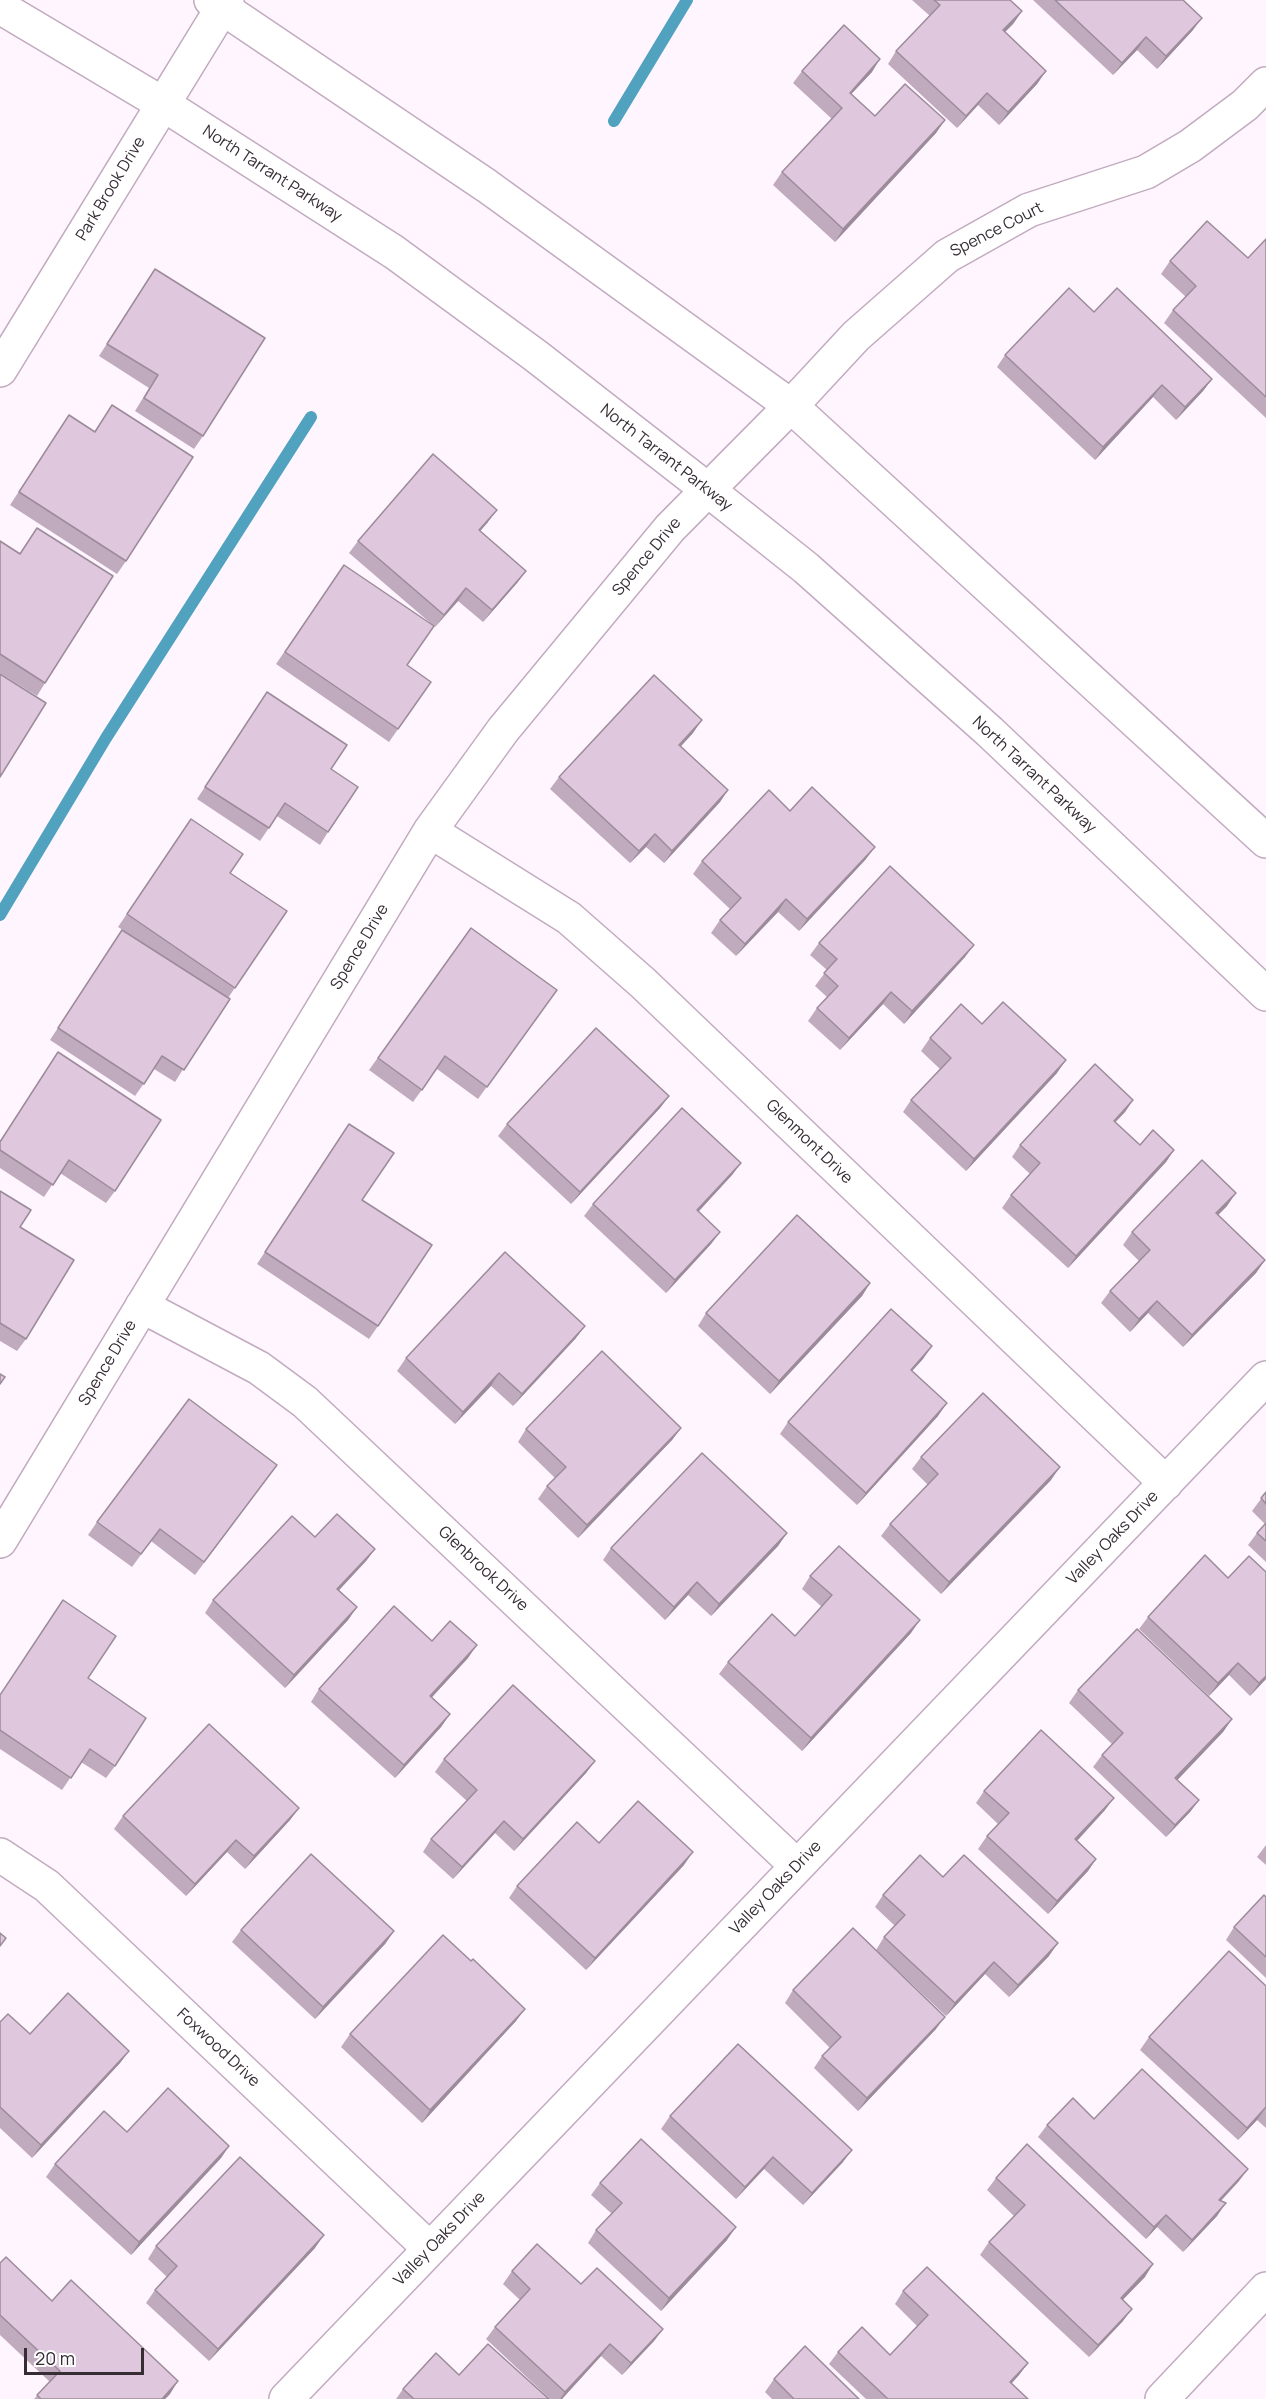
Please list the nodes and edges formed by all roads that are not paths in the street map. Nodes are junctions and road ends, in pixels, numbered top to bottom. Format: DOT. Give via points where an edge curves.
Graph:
graph roads {
  1 [pos="220,3"];
  2 [pos="0,8"];
  3 [pos="1266,84"];
  4 [pos="163,105"];
  5 [pos="0,370"];
  6 [pos="791,406"];
  7 [pos="708,490"];
  8 [pos="430,831"];
  9 [pos="1266,841"];
  10 [pos="1266,994"];
  11 [pos="142,1306"];
  12 [pos="1266,1378"];
  13 [pos="1166,1483"];
  14 [pos="0,1541"];
  15 [pos="0,1855"];
  16 [pos="797,1866"];
  17 [pos="430,2249"];
  18 [pos="1266,2289"];
  19 [pos="286,2399"];
  20 [pos="1162,2399"];
  1 -- 4 [label="street, Park Brook Drive"];
  1 -- 6 [label="street" via="487,186"];
  2 -- 4 [label="street, North Tarrant Parkway"];
  3 -- 6 [label="street, Spence Court" via="1245,105 1146,172 1029,210 947,256 856,336"];
  4 -- 5 [label="street, Park Brook Drive"];
  4 -- 7 [label="street, North Tarrant Parkway" via="394,252"];
  6 -- 7 [label="street, Spence Drive"];
  6 -- 9 [label="street"];
  7 -- 8 [label="street, Spence Drive" via="670,528 503,730"];
  7 -- 10 [label="street, North Tarrant Parkway" via="806,568 990,732"];
  8 -- 11 [label="street, Spence Drive"];
  8 -- 13 [label="street, Glenmont Drive" via="569,918 635,976"];
  11 -- 14 [label="street, Spence Drive"];
  11 -- 16 [label="street, Glenbrook Drive" via="259,1368 305,1402"];
  12 -- 13 [label="street, Valley Oaks Drive"];
  13 -- 16 [label="street, Valley Oaks Drive"];
  15 -- 17 [label="street, Foxwood Drive" via="47,1886"];
  16 -- 17 [label="street, Valley Oaks Drive"];
  17 -- 19 [label="street, Valley Oaks Drive"];
  18 -- 20 [label="street"];
}
